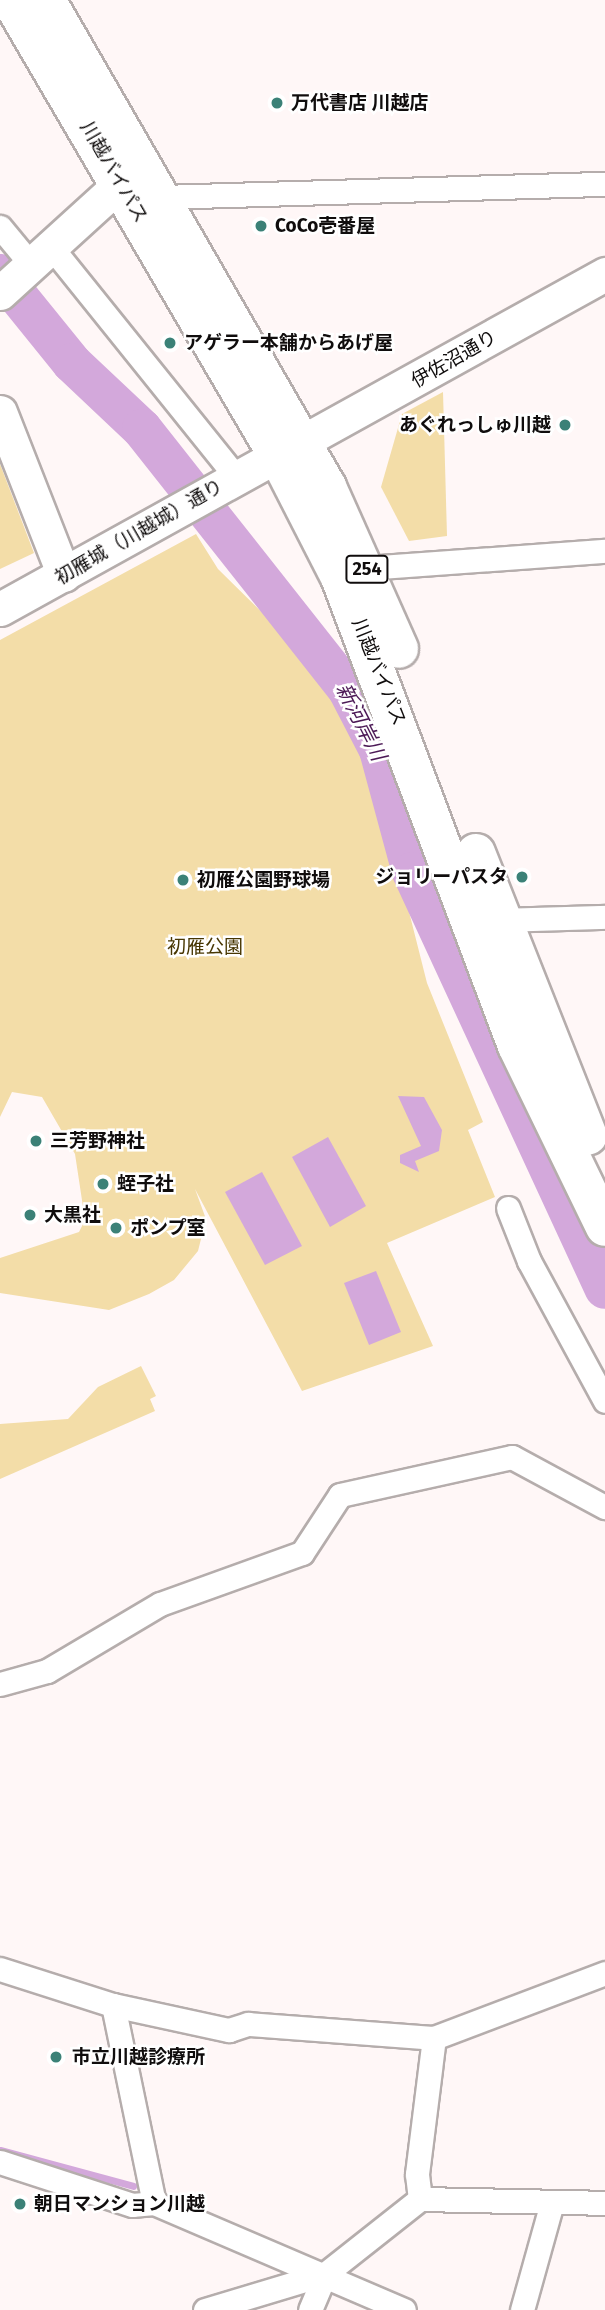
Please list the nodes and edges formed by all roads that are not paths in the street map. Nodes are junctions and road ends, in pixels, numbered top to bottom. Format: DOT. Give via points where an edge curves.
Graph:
graph roads {
  1 [pos="11,0"];
  2 [pos="46,0"];
  3 [pos="121,183"];
  4 [pos="605,184"];
  5 [pos="161,197"];
  6 [pos="0,228"];
  7 [pos="39,252"];
  8 [pos="605,274"];
  9 [pos="0,293"];
  10 [pos="0,412"];
  11 [pos="290,450"];
  12 [pos="228,481"];
  13 [pos="605,551"];
  14 [pos="366,568"];
  15 [pos="64,575"];
  16 [pos="0,609"];
  17 [pos="605,917"];
  18 [pos="502,920"];
  19 [pos="605,1177"];
  20 [pos="508,1208"];
  21 [pos="605,1227"];
  22 [pos="605,1401"];
  23 [pos="605,1507"];
  24 [pos="0,1684"];
  25 [pos="0,1969"];
  26 [pos="605,1973"];
  27 [pos="113,2005"];
  28 [pos="434,2038"];
  29 [pos="0,2162"];
  30 [pos="420,2199"];
  31 [pos="154,2203"];
  32 [pos="605,2203"];
  33 [pos="551,2206"];
  34 [pos="325,2274"];
  35 [pos="205,2310"];
  36 [pos="310,2310"];
  37 [pos="404,2310"];
  38 [pos="522,2310"];
  1 -- 3 [label="highway, 川越バイパス / 254"];
  2 -- 5 [label="highway, 川越バイパス / 254"];
  3 -- 7 [label="street"];
  3 -- 11 [label="highway, 川越バイパス / 254"];
  4 -- 5 [label="street"];
  5 -- 11 [label="highway, 川越バイパス / 254"];
  6 -- 7 [label="street"];
  7 -- 9 [label="street"];
  7 -- 12 [label="street"];
  8 -- 11 [label="street, 伊佐沼通り"];
  10 -- 15 [label="street"];
  11 -- 12 [label="street, 初雁城（川越城）通り"];
  11 -- 14 [label="highway, 川越バイパス / 254"];
  11 -- 21 [label="highway, 川越バイパス / 254" via="373,654 517,1045"];
  12 -- 15 [label="street, 初雁城（川越城）通り"];
  13 -- 14 [label="street"];
  14 -- 18 [label="highway, 川越バイパス / 254"];
  15 -- 16 [label="street, 初雁城（川越城）通り"];
  17 -- 18 [label="street"];
  18 -- 19 [label="highway, 川越バイパス / 254"];
  20 -- 22 [label="street" via="529,1261"];
  23 -- 24 [label="street" via="512,1457 340,1495 302,1553 160,1604 47,1671"];
  25 -- 27 [label="street"];
  26 -- 28 [label="street"];
  27 -- 28 [label="street" via="229,2030 248,2024"];
  27 -- 31 [label="street"];
  28 -- 30 [label="street" via="417,2174"];
  29 -- 31 [label="street" via="132,2204"];
  30 -- 33 [label="street"];
  30 -- 34 [label="street"];
  31 -- 34 [label="street"];
  32 -- 33 [label="street"];
  33 -- 38 [label="street"];
  34 -- 35 [label="street"];
  34 -- 36 [label="street"];
  34 -- 37 [label="street"];
}
